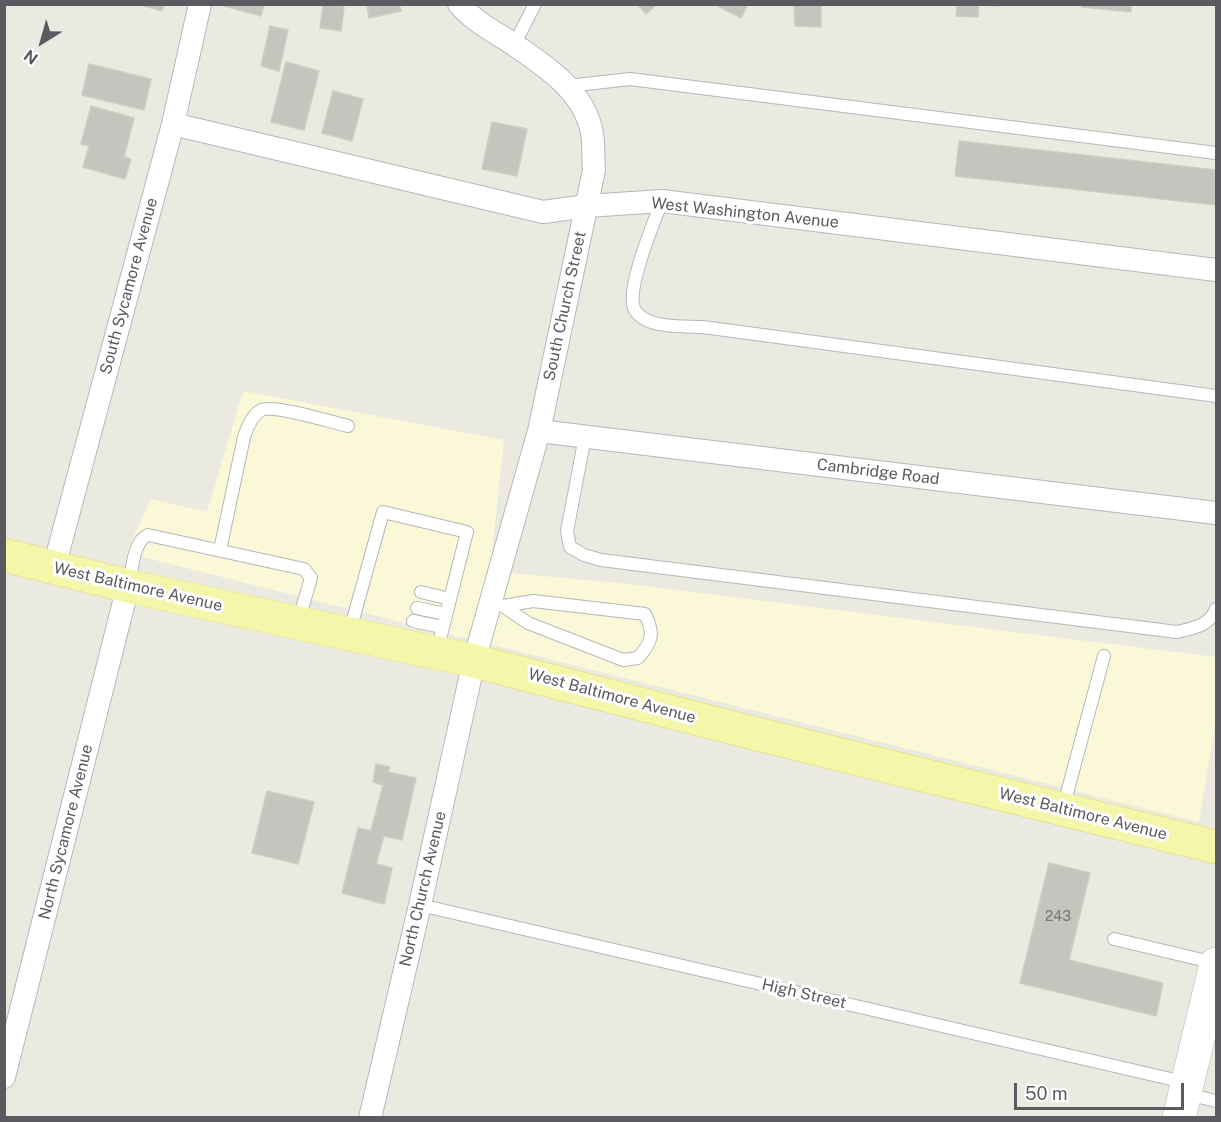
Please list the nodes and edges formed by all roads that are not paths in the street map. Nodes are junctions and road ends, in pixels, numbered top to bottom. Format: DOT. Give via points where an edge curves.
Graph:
graph roads {
  1 [pos="200,4"];
  2 [pos="459,4"];
  3 [pos="535,4"];
  4 [pos="514,45"];
  5 [pos="568,86"];
  6 [pos="173,124"];
  7 [pos="1216,153"];
  8 [pos="662,201"];
  9 [pos="587,206"];
  10 [pos="1216,270"];
  11 [pos="1216,396"];
  12 [pos="348,426"];
  13 [pos="538,431"];
  14 [pos="585,436"];
  15 [pos="1216,513"];
  16 [pos="220,550"];
  17 [pos="4,555"];
  18 [pos="54,567"];
  19 [pos="128,586"];
  20 [pos="421,592"];
  21 [pos="450,599"];
  22 [pos="496,605"];
  23 [pos="417,608"];
  24 [pos="1216,609"];
  25 [pos="446,614"];
  26 [pos="358,618"];
  27 [pos="414,621"];
  28 [pos="298,623"];
  29 [pos="439,640"];
  30 [pos="1104,657"];
  31 [pos="474,661"];
  32 [pos="1063,809"];
  33 [pos="1216,847"];
  34 [pos="420,905"];
  35 [pos="1114,939"];
  36 [pos="1215,976"];
  37 [pos="4,1077"];
  38 [pos="1192,1099"];
  39 [pos="370,1118"];
  1 -- 6 [label="street, South Sycamore Avenue"];
  2 -- 4 [label="street, South Church Street" via="471,18"];
  3 -- 4 [label="lane"];
  4 -- 5 [label="street, South Church Street"];
  5 -- 7 [label="lane" via="630,79"];
  5 -- 9 [label="street, South Church Street" via="587,117 592,134 594,171"];
  6 -- 9 [label="street, West Washington Avenue" via="543,212"];
  6 -- 18 [label="street, South Sycamore Avenue"];
  8 -- 9 [label="street, West Washington Avenue"];
  8 -- 10 [label="street, West Washington Avenue"];
  8 -- 11 [label="lane" via="639,264 633,296 634,308 650,322"];
  9 -- 13 [label="street, South Church Street"];
  12 -- 16 [label="lane" via="273,408 261,410 244,437"];
  13 -- 14 [label="street, Cambridge Road"];
  13 -- 22 [label="street, South Church Street"];
  14 -- 15 [label="street, Cambridge Road"];
  14 -- 24 [label="lane" via="567,531 570,547 601,560 1176,632 1200,627 1213,617"];
  16 -- 19 [label="lane" via="148,535 139,543"];
  16 -- 28 [label="lane" via="304,569 311,578"];
  17 -- 18 [label="main road, West Baltimore Avenue"];
  18 -- 19 [label="main road, West Baltimore Avenue"];
  19 -- 28 [label="main road, West Baltimore Avenue"];
  19 -- 37 [label="street, North Sycamore Avenue"];
  20 -- 21 [label="lane"];
  21 -- 25 [label="lane"];
  21 -- 26 [label="lane" via="467,532 383,512"];
  22 -- 22 [label="lane" via="622,660 638,658 648,646 652,628 645,614 533,601"];
  22 -- 31 [label="street, South Church Street"];
  23 -- 25 [label="lane"];
  25 -- 29 [label="lane"];
  26 -- 28 [label="main road, West Baltimore Avenue"];
  26 -- 29 [label="main road, West Baltimore Avenue"];
  27 -- 29 [label="lane"];
  29 -- 31 [label="main road, West Baltimore Avenue"];
  30 -- 32 [label="lane"];
  31 -- 32 [label="main road, West Baltimore Avenue"];
  31 -- 34 [label="street, North Church Avenue"];
  32 -- 33 [label="main road, West Baltimore Avenue"];
  34 -- 38 [label="lane, High Street"];
  34 -- 39 [label="street, North Church Avenue"];
  35 -- 36 [label="lane"];
  36 -- 38 [label="main road"];
}
